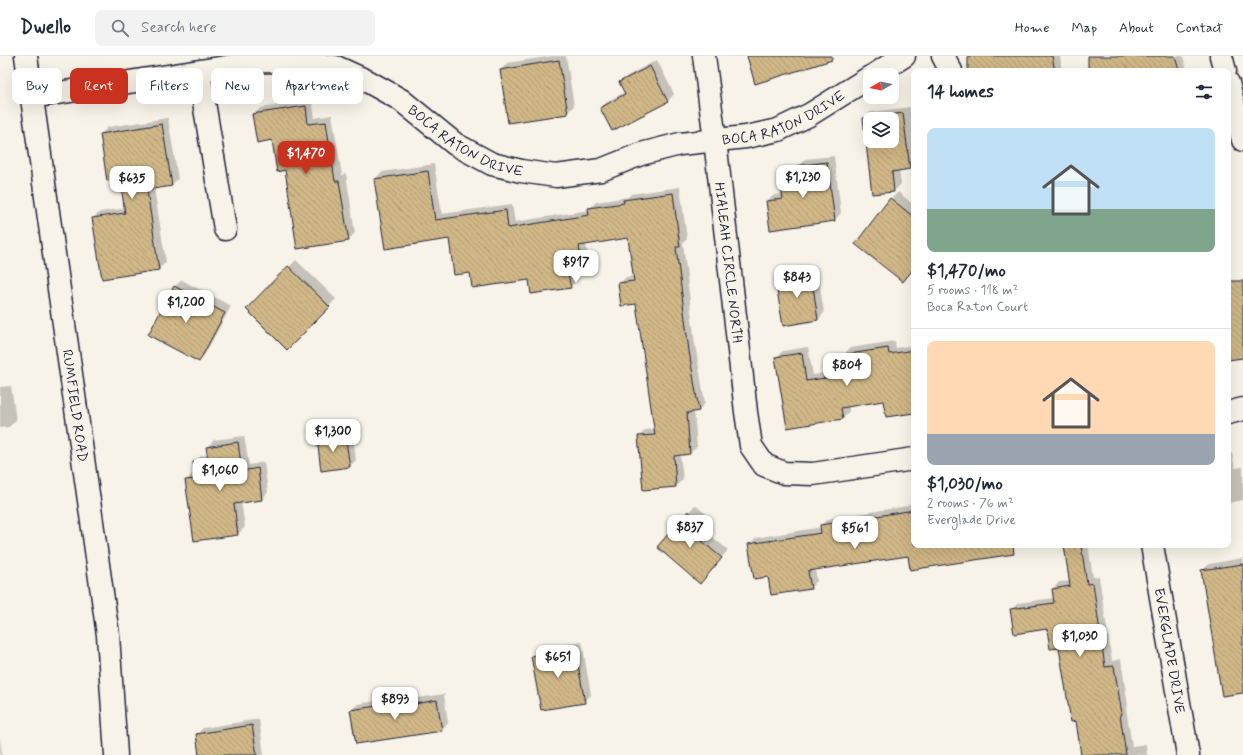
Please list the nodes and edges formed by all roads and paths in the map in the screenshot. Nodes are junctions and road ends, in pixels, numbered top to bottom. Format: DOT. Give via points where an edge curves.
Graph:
graph roads {
  1 [pos="26,56"];
  2 [pos="704,56"];
  3 [pos="904,56"];
  4 [pos="943,56"];
  5 [pos="1221,56"];
  6 [pos="28,68"];
  7 [pos="885,68"];
  8 [pos="949,68"];
  9 [pos="1224,68"];
  10 [pos="203,71"];
  11 [pos="136,81"];
  12 [pos="863,81"];
  13 [pos="62,93"];
  14 [pos="1231,94"];
  15 [pos="203,96"];
  16 [pos="33,104"];
  17 [pos="715,140"];
  18 [pos="1243,140"];
  19 [pos="225,229"];
  20 [pos="1243,409"];
  21 [pos="1231,412"];
  22 [pos="911,459"];
  23 [pos="1153,548"];
  24 [pos="116,755"];
  25 [pos="1188,755"];
  1 -- 6 [label="street, RUMFIELD ROAD"];
  2 -- 17 [label="street, HIALEAH CIRCLE NORTH"];
  3 -- 7 [label="street"];
  4 -- 8 [label="street"];
  5 -- 9 [label="street"];
  10 -- 17 [label="street, BOCA RATON DRIVE" via="265,61 304,62 336,67 401,100 455,144 492,164 556,176 601,170 641,154 680,144"];
  11 -- 13 [label="street, BOCA RATON DRIVE"];
  12 -- 17 [label="street, BOCA RATON DRIVE" via="810,115 778,130"];
  14 -- 18 [label="street"];
  15 -- 19 [label="street"];
  16 -- 24 [label="street, RUMFIELD ROAD" via="108,635"];
  17 -- 22 [label="street, HIALEAH CIRCLE NORTH" via="751,446 764,465 784,473 812,474"];
  20 -- 21 [label="street"];
  23 -- 25 [label="street, EVERGLADE DRIVE"];
}
